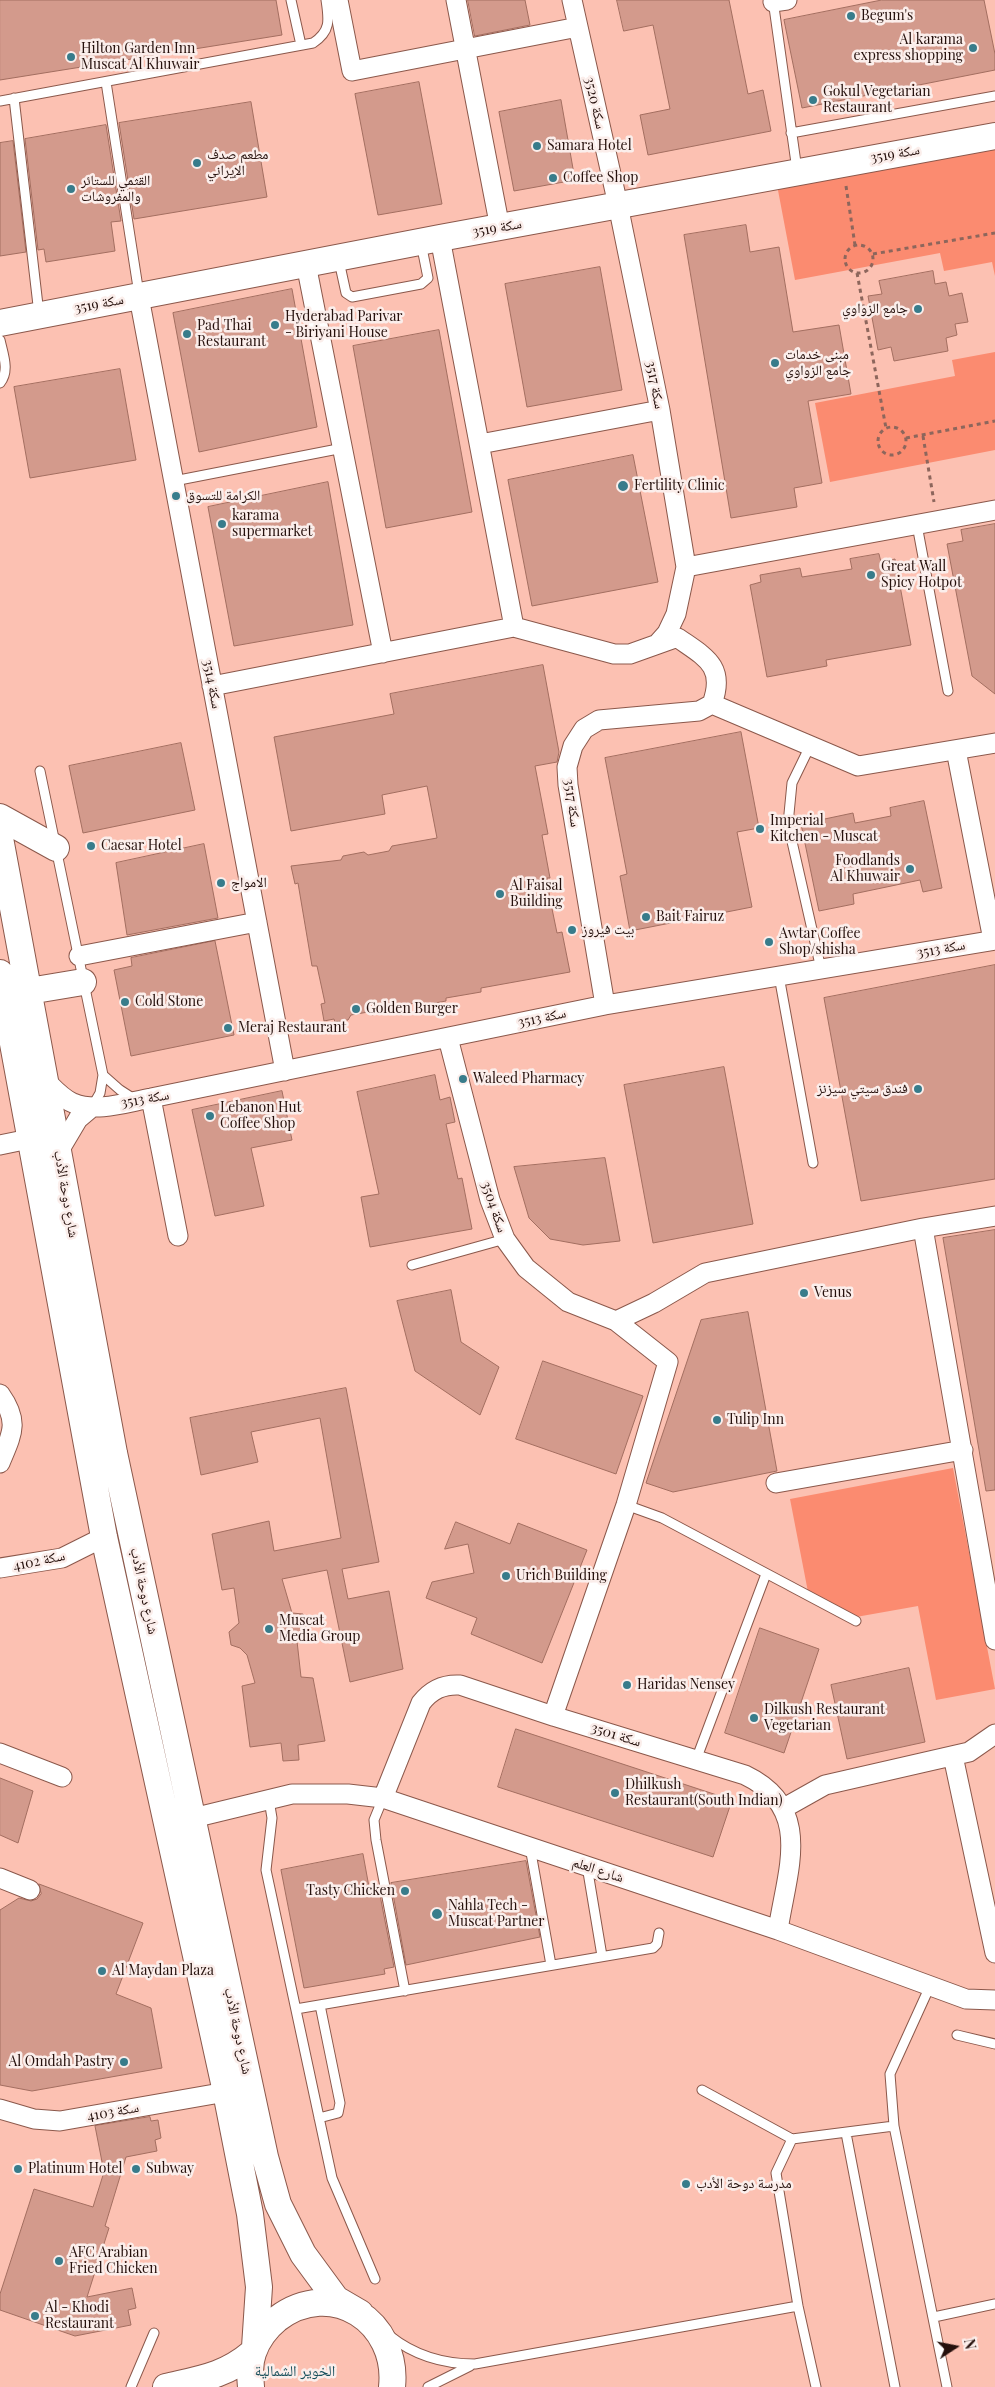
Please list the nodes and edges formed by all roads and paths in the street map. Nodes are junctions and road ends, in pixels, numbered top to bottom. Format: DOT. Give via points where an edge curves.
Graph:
graph roads {
  1 [pos="291,0"];
  2 [pos="326,0"];
  3 [pos="338,0"];
  4 [pos="456,0"];
  5 [pos="572,0"];
  6 [pos="778,1"];
  7 [pos="578,27"];
  8 [pos="301,45"];
  9 [pos="466,49"];
  10 [pos="106,82"];
  11 [pos="995,96"];
  12 [pos="14,98"];
  13 [pos="0,101"];
  14 [pos="791,133"];
  15 [pos="995,136"];
  16 [pos="842,164"];
  17 [pos="797,172"];
  18 [pos="618,205"];
  19 [pos="500,228"];
  20 [pos="995,233"];
  21 [pos="431,240"];
  22 [pos="855,245"];
  23 [pos="873,254"];
  24 [pos="339,258"];
  25 [pos="306,264"];
  26 [pos="857,273"];
  27 [pos="139,297"];
  28 [pos="40,316"];
  29 [pos="0,323"];
  30 [pos="0,340"];
  31 [pos="0,383"];
  32 [pos="660,410"];
  33 [pos="995,421"];
  34 [pos="886,428"];
  35 [pos="923,436"];
  36 [pos="906,438"];
  37 [pos="480,444"];
  38 [pos="343,448"];
  39 [pos="174,481"];
  40 [pos="995,510"];
  41 [pos="938,521"];
  42 [pos="917,525"];
  43 [pos="686,567"];
  44 [pos="514,627"];
  45 [pos="675,630"];
  46 [pos="383,652"];
  47 [pos="212,686"];
  48 [pos="948,691"];
  49 [pos="712,704"];
  50 [pos="995,743"];
  51 [pos="810,746"];
  52 [pos="956,750"];
  53 [pos="40,771"];
  54 [pos="0,817"];
  55 [pos="0,838"];
  56 [pos="56,848"];
  57 [pos="257,922"];
  58 [pos="994,940"];
  59 [pos="79,956"];
  60 [pos="821,969"];
  61 [pos="0,973"];
  62 [pos="779,976"];
  63 [pos="83,982"];
  64 [pos="29,991"];
  65 [pos="606,1005"];
  66 [pos="448,1038"];
  67 [pos="9,1067"];
  68 [pos="285,1071"];
  69 [pos="103,1076"];
  70 [pos="46,1081"];
  71 [pos="144,1099"];
  72 [pos="91,1108"];
  73 [pos="29,1139"];
  74 [pos="0,1145"];
  75 [pos="59,1151"];
  76 [pos="813,1163"];
  77 [pos="995,1216"];
  78 [pos="923,1228"];
  79 [pos="178,1236"];
  80 [pos="505,1239"];
  81 [pos="412,1265"];
  82 [pos="616,1321"];
  83 [pos="0,1394"];
  84 [pos="963,1450"];
  85 [pos="0,1464"];
  86 [pos="776,1483"];
  87 [pos="626,1505"];
  88 [pos="104,1538"];
  89 [pos="0,1568"];
  90 [pos="766,1574"];
  91 [pos="856,1621"];
  92 [pos="995,1640"];
  93 [pos="553,1716"];
  94 [pos="995,1734"];
  95 [pos="0,1753"];
  96 [pos="953,1756"];
  97 [pos="696,1760"];
  98 [pos="62,1777"];
  99 [pos="384,1798"];
  100 [pos="269,1800"];
  101 [pos="784,1808"];
  102 [pos="193,1818"];
  103 [pos="530,1847"];
  104 [pos="587,1866"];
  105 [pos="0,1878"];
  106 [pos="30,1890"];
  107 [pos="778,1930"];
  108 [pos="659,1933"];
  109 [pos="995,1953"];
  110 [pos="602,1956"];
  111 [pos="551,1965"];
  112 [pos="930,1986"];
  113 [pos="405,1991"];
  114 [pos="995,2000"];
  115 [pos="320,2005"];
  116 [pos="296,2009"];
  117 [pos="957,2035"];
  118 [pos="995,2044"];
  119 [pos="702,2090"];
  120 [pos="226,2092"];
  121 [pos="0,2109"];
  122 [pos="320,2118"];
  123 [pos="894,2126"];
  124 [pos="846,2133"];
  125 [pos="792,2139"];
  126 [pos="375,2279"];
  127 [pos="995,2304"];
  128 [pos="798,2306"];
  129 [pos="362,2315"];
  130 [pos="934,2317"];
  131 [pos="154,2333"];
  132 [pos="254,2350"];
  133 [pos="475,2364"];
  134 [pos="131,2387"];
  135 [pos="166,2387"];
  136 [pos="251,2387"];
  137 [pos="392,2387"];
  138 [pos="428,2387"];
  139 [pos="816,2387"];
  140 [pos="895,2387"];
  141 [pos="948,2387"];
  1 -- 8 [label="lane"];
  2 -- 8 [label="lane" via="328,25 323,36 313,43"];
  3 -- 9 [label="street" via="352,71"];
  4 -- 9 [label="street"];
  5 -- 7 [label="street, سكة 3520"];
  6 -- 14 [label="lane"];
  7 -- 9 [label="street"];
  7 -- 18 [label="street, سكة 3520"];
  8 -- 10 [label="lane"];
  9 -- 19 [label="street"];
  10 -- 12 [label="lane"];
  10 -- 27 [label="lane"];
  11 -- 14 [label="lane"];
  12 -- 13 [label="lane"];
  12 -- 28 [label="lane"];
  14 -- 17 [label="lane"];
  15 -- 16 [label="main road, سكة 3519"];
  16 -- 17 [label="main road, سكة 3519"];
  16 -- 22 [label="path"];
  17 -- 18 [label="main road, سكة 3519"];
  18 -- 19 [label="main road, سكة 3519"];
  18 -- 32 [label="street, سكة 3517"];
  19 -- 21 [label="main road, سكة 3519"];
  20 -- 23 [label="path"];
  21 -- 24 [label="main road, سكة 3519"];
  21 -- 24 [label="lane" via="428,278 422,284 352,297 346,293"];
  21 -- 37 [label="street"];
  22 -- 23 [label="path" via="864,245"];
  22 -- 26 [label="path" via="845,260 849,269"];
  23 -- 26 [label="path" via="870,268"];
  24 -- 25 [label="main road, سكة 3519"];
  25 -- 27 [label="main road, سكة 3519"];
  25 -- 38 [label="street"];
  26 -- 34 [label="path"];
  27 -- 28 [label="main road, سكة 3519"];
  27 -- 39 [label="street, سكة 3514"];
  28 -- 29 [label="main road, سكة 3519"];
  30 -- 31 [label="lane" via="6,371"];
  32 -- 37 [label="street"];
  32 -- 43 [label="street, سكة 3517"];
  33 -- 35 [label="path"];
  34 -- 36 [label="path" via="897,428"];
  34 -- 36 [label="path" via="878,443 886,454 898,454 905,447"];
  35 -- 36 [label="path"];
  35 -- 41 [label="path"];
  37 -- 44 [label="street"];
  38 -- 39 [label="lane"];
  38 -- 46 [label="street"];
  39 -- 47 [label="street, سكة 3514"];
  40 -- 41 [label="street"];
  41 -- 42 [label="street"];
  42 -- 43 [label="street"];
  42 -- 48 [label="lane"];
  43 -- 45 [label="street, سكة 3517"];
  44 -- 45 [label="street" via="614,654 630,654 659,642"];
  44 -- 46 [label="street"];
  45 -- 49 [label="street" via="708,658 716,673 717,691"];
  46 -- 47 [label="street"];
  47 -- 57 [label="street, سكة 3514"];
  49 -- 51 [label="street"];
  49 -- 65 [label="street, سكة 3517" via="699,711 599,720 584,729 573,746 567,767 568,784"];
  50 -- 52 [label="street"];
  51 -- 52 [label="street" via="858,766"];
  51 -- 60 [label="lane" via="792,783 788,824"];
  52 -- 58 [label="street"];
  53 -- 56 [label="lane"];
  54 -- 56 [label="main road"];
  55 -- 64 [label="main road, شارع دوحة الأدب"];
  56 -- 59 [label="lane"];
  57 -- 59 [label="street"];
  57 -- 68 [label="street, سكة 3514"];
  58 -- 60 [label="street, سكة 3513"];
  59 -- 63 [label="lane"];
  60 -- 62 [label="street, سكة 3513"];
  61 -- 67 [label="main road, شارع دوحة الأدب"];
  62 -- 65 [label="street, سكة 3513"];
  62 -- 76 [label="lane"];
  63 -- 64 [label="main road"];
  63 -- 69 [label="lane"];
  64 -- 70 [label="main road, شارع دوحة الأدب"];
  65 -- 66 [label="street, سكة 3513"];
  66 -- 68 [label="street, سكة 3513"];
  66 -- 80 [label="street, سكة 3504" via="490,1200"];
  67 -- 73 [label="main road, شارع دوحة الأدب"];
  68 -- 71 [label="street, سكة 3513"];
  69 -- 71 [label="lane" via="120,1090"];
  69 -- 72 [label="lane" via="100,1093"];
  70 -- 72 [label="street" via="74,1104"];
  70 -- 75 [label="main road, شارع دوحة الأدب"];
  71 -- 72 [label="street, سكة 3513"];
  71 -- 79 [label="street"];
  72 -- 75 [label="street" via="78,1119"];
  73 -- 74 [label="street"];
  73 -- 88 [label="main road, شارع دوحة الأدب"];
  75 -- 102 [label="main road, شارع دوحة الأدب" via="114,1453"];
  77 -- 78 [label="street"];
  78 -- 82 [label="street" via="705,1272 654,1303"];
  78 -- 84 [label="street"];
  80 -- 81 [label="lane"];
  80 -- 82 [label="street, سكة 3504" via="526,1268 568,1302"];
  82 -- 87 [label="street, سكة 3504" via="668,1362"];
  83 -- 85 [label="street" via="9,1408 13,1431"];
  84 -- 86 [label="street"];
  84 -- 92 [label="street"];
  87 -- 90 [label="lane" via="662,1518"];
  87 -- 93 [label="street"];
  88 -- 89 [label="street, سكة 4102" via="62,1558"];
  88 -- 120 [label="main road, شارع دوحة الأدب"];
  90 -- 91 [label="lane"];
  90 -- 97 [label="lane"];
  93 -- 97 [label="street, سكة 3501"];
  93 -- 99 [label="street, سكة 3501" via="460,1684 437,1688 421,1703"];
  94 -- 96 [label="street" via="968,1752"];
  95 -- 98 [label="street"];
  96 -- 101 [label="street" via="825,1785"];
  96 -- 109 [label="street"];
  97 -- 101 [label="street, سكة 3501" via="760,1782"];
  99 -- 100 [label="street, شارع العلم" via="292,1794"];
  99 -- 103 [label="street, شارع العلم"];
  99 -- 113 [label="lane" via="374,1820 376,1840"];
  100 -- 102 [label="street, شارع العلم"];
  100 -- 116 [label="lane" via="272,1818 266,1870"];
  101 -- 107 [label="street, سكة 3501" via="792,1839"];
  102 -- 129 [label="main road, شارع دوحة الأدب" via="265,2157 278,2204 303,2254 336,2298"];
  103 -- 104 [label="street, شارع العلم"];
  103 -- 111 [label="lane"];
  104 -- 107 [label="street, شارع العلم"];
  104 -- 110 [label="lane"];
  105 -- 106 [label="street"];
  107 -- 112 [label="street, شارع العلم"];
  108 -- 110 [label="lane" via="652,1948"];
  110 -- 111 [label="lane"];
  111 -- 113 [label="lane"];
  112 -- 114 [label="street, شارع العلم" via="966,1999"];
  112 -- 123 [label="lane" via="890,2074"];
  113 -- 115 [label="lane"];
  115 -- 116 [label="lane"];
  115 -- 122 [label="lane" via="340,2103 338,2113"];
  116 -- 122 [label="lane"];
  117 -- 118 [label="lane"];
  119 -- 125 [label="lane"];
  120 -- 121 [label="street, سكة 4103" via="60,2121 34,2119"];
  120 -- 132 [label="main road, شارع دوحة الأدب" via="250,2214 259,2287"];
  122 -- 126 [label="lane" via="332,2178"];
  123 -- 124 [label="lane"];
  123 -- 130 [label="lane"];
  124 -- 125 [label="lane"];
  124 -- 140 [label="lane"];
  125 -- 128 [label="lane" via="776,2172"];
  127 -- 130 [label="lane"];
  128 -- 133 [label="lane"];
  128 -- 139 [label="lane"];
  129 -- 132 [label="main road" via="337,2304 312,2303 288,2311 268,2326"];
  129 -- 133 [label="lane" via="407,2349 455,2364"];
  129 -- 137 [label="main road" via="379,2332 390,2350 394,2372"];
  130 -- 141 [label="lane"];
  131 -- 134 [label="lane"];
  132 -- 135 [label="main road" via="237,2366 216,2376"];
  132 -- 136 [label="main road, شارع دوحة الأدب" via="250,2368"];
  133 -- 138 [label="lane"];
}
